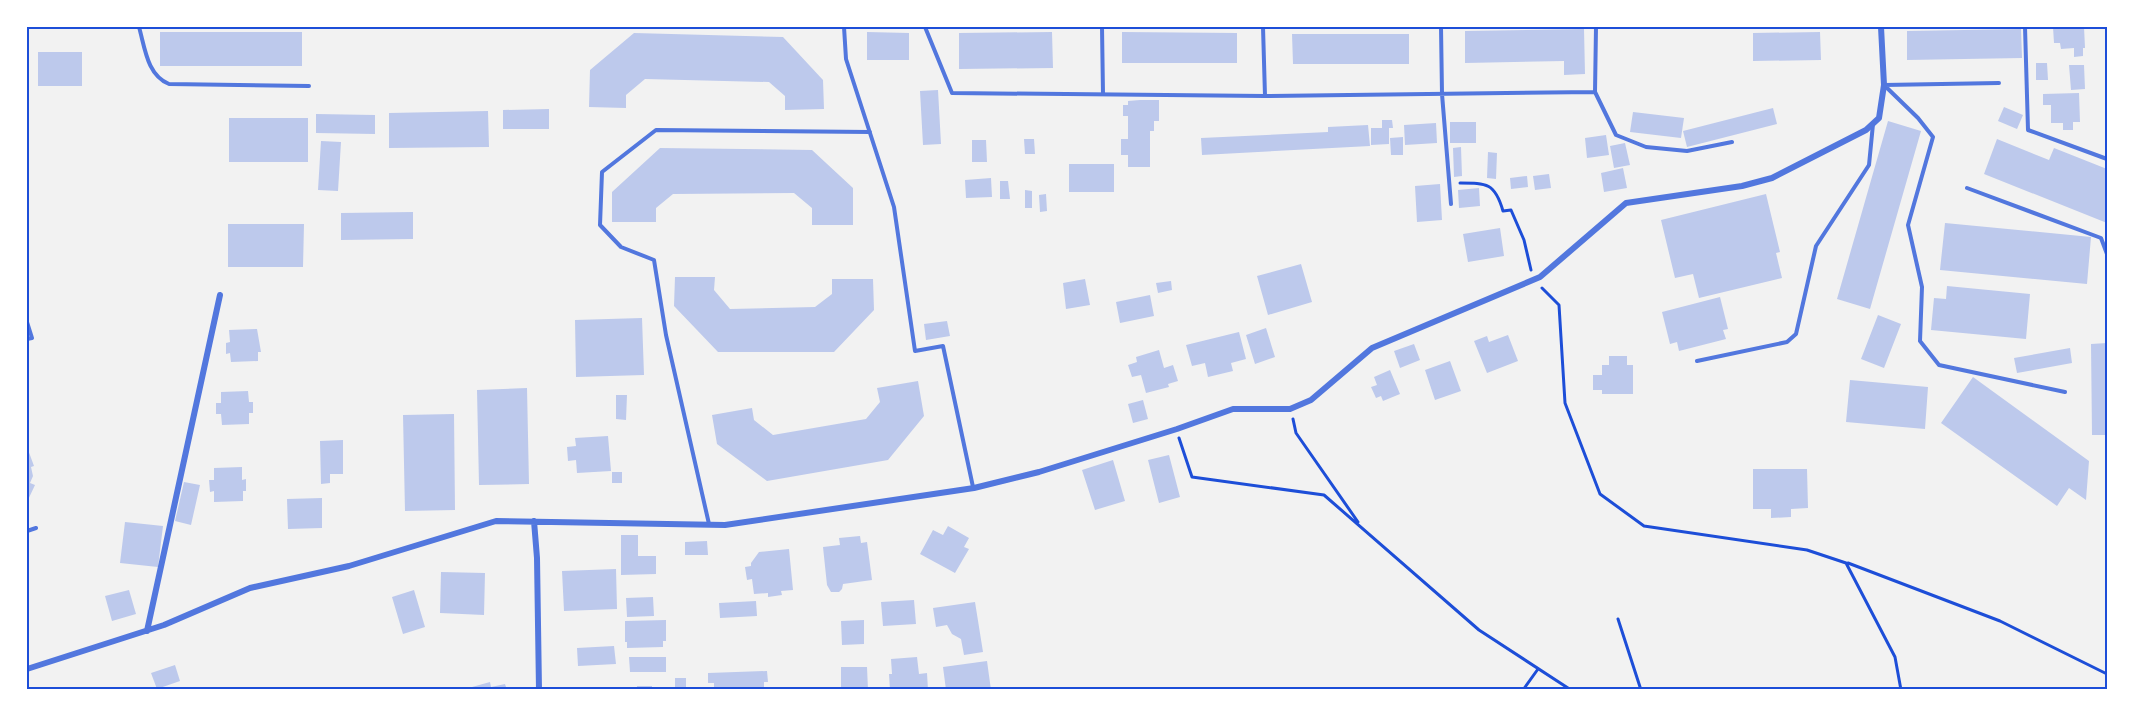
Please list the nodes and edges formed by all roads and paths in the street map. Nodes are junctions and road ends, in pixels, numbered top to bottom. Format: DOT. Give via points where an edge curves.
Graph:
graph roads {
  1 [pos="139,27"];
  2 [pos="844,27"];
  3 [pos="925,27"];
  4 [pos="1102,27"];
  5 [pos="1263,27"];
  6 [pos="1441,27"];
  7 [pos="1596,27"];
  8 [pos="1881,27"];
  9 [pos="2025,27"];
  10 [pos="1999,83"];
  11 [pos="309,86"];
  12 [pos="1884,86"];
  13 [pos="1596,92"];
  14 [pos="1103,94"];
  15 [pos="1442,94"];
  16 [pos="1264,96"];
  17 [pos="1873,123"];
  18 [pos="870,132"];
  19 [pos="1732,142"];
  20 [pos="2107,159"];
  21 [pos="1449,183"];
  22 [pos="1967,188"];
  23 [pos="1451,204"];
  24 [pos="2107,254"];
  25 [pos="1534,280"];
  26 [pos="220,295"];
  27 [pos="27,322"];
  28 [pos="27,339"];
  29 [pos="1697,361"];
  30 [pos="2065,392"];
  31 [pos="1290,409"];
  32 [pos="1177,429"];
  33 [pos="974,488"];
  34 [pos="534,521"];
  35 [pos="709,524"];
  36 [pos="1361,527"];
  37 [pos="36,528"];
  38 [pos="27,531"];
  39 [pos="1846,562"];
  40 [pos="1618,619"];
  41 [pos="147,631"];
  42 [pos="27,669"];
  43 [pos="1538,669"];
  44 [pos="2107,674"];
  45 [pos="539,690"];
  46 [pos="1523,690"];
  47 [pos="1571,690"];
  48 [pos="1641,690"];
  49 [pos="1900,690"];
  1 -- 11 [label="lane" via="150,67 160,81"];
  2 -- 18 [label="lane" via="846,59"];
  3 -- 14 [label="lane" via="952,93"];
  4 -- 14 [label="lane"];
  5 -- 16 [label="lane"];
  6 -- 15 [label="lane"];
  7 -- 13 [label="lane"];
  8 -- 12 [label="street"];
  9 -- 20 [label="lane" via="2028,130"];
  10 -- 12 [label="lane"];
  12 -- 17 [label="street" via="1879,118"];
  12 -- 30 [label="lane" via="1933,137 1908,225 1922,287 1920,341 1939,364"];
  13 -- 15 [label="lane"];
  13 -- 19 [label="lane" via="1616,135 1646,147 1687,151"];
  14 -- 16 [label="lane"];
  15 -- 16 [label="lane"];
  15 -- 21 [label="lane"];
  17 -- 25 [label="street" via="1772,178 1626,203"];
  17 -- 29 [label="lane" via="1869,165 1816,246 1796,334 1787,342"];
  18 -- 33 [label="lane" via="894,207 915,351 943,346"];
  18 -- 35 [label="lane" via="656,130 602,172 600,225 621,247 654,260 666,335"];
  21 -- 23 [label="lane"];
  21 -- 25 [label="path" via="1484,183 1498,193 1503,211 1511,210 1524,240"];
  22 -- 24 [label="lane" via="2101,238"];
  25 -- 31 [label="street" via="1372,348 1311,400"];
  25 -- 39 [label="path" via="1559,305 1565,403 1600,494 1644,526 1807,550"];
  26 -- 41 [label="street"];
  27 -- 28 [label="lane" via="32,338"];
  31 -- 32 [label="street" via="1233,409"];
  31 -- 36 [label="path" via="1296,433"];
  32 -- 33 [label="street"];
  32 -- 36 [label="path" via="1192,477 1324,495"];
  33 -- 35 [label="street" via="725,525"];
  34 -- 35 [label="street"];
  34 -- 41 [label="street" via="496,521 348,566 250,588"];
  34 -- 45 [label="street"];
  36 -- 43 [label="path" via="1479,630"];
  37 -- 38 [label="lane"];
  39 -- 44 [label="path" via="2000,621"];
  39 -- 49 [label="path" via="1895,657"];
  40 -- 48 [label="path"];
  41 -- 42 [label="street"];
  43 -- 46 [label="path"];
  43 -- 47 [label="path"];
}
